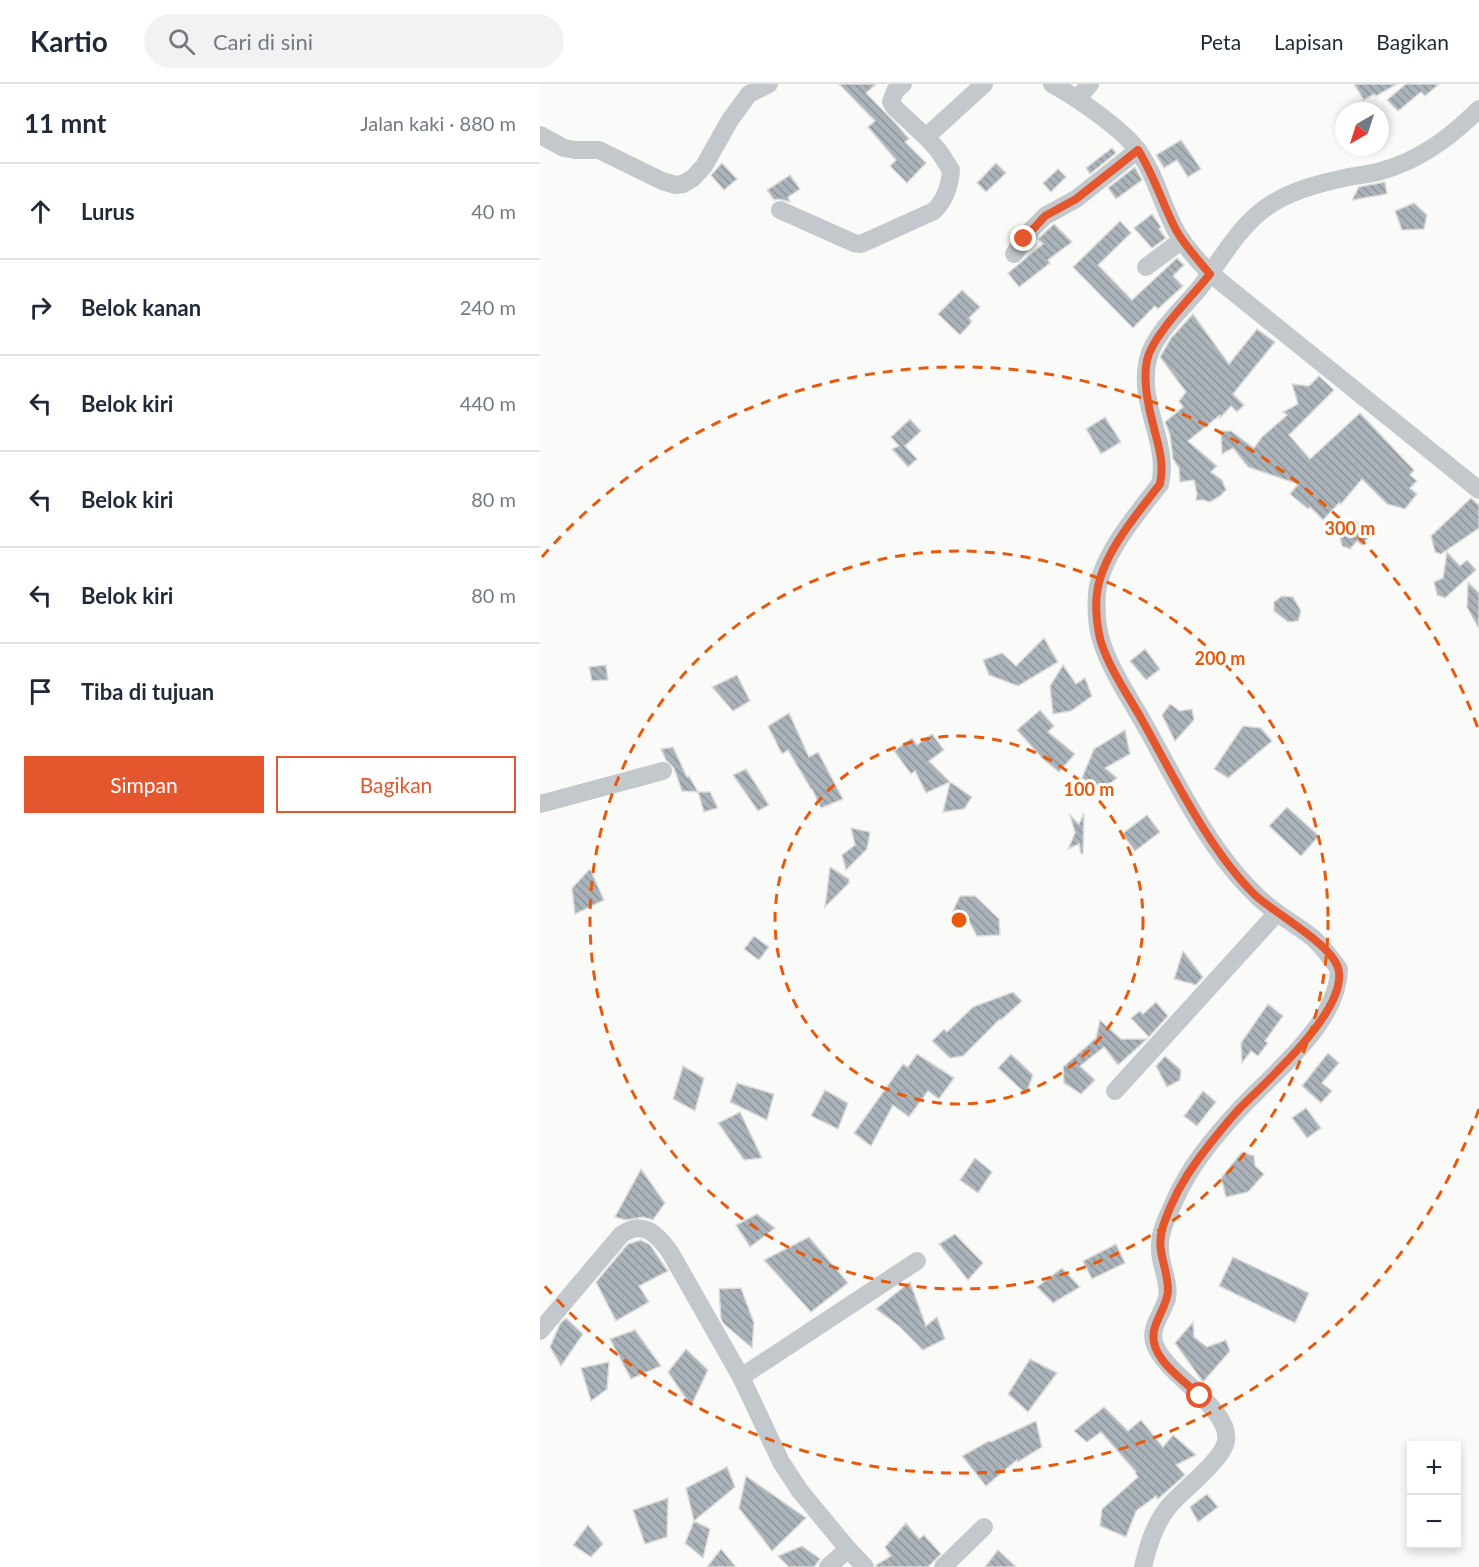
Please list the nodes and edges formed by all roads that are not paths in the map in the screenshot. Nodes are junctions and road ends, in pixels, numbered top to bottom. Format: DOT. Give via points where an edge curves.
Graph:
graph roads {
  1 [pos="769,84"];
  2 [pos="903,84"];
  3 [pos="984,84"];
  4 [pos="1052,84"];
  5 [pos="1090,84"];
  6 [pos="1077,99"];
  7 [pos="1479,109"];
  8 [pos="540,135"];
  9 [pos="926,137"];
  10 [pos="1138,150"];
  11 [pos="780,210"];
  12 [pos="1182,240"];
  13 [pos="1014,254"];
  14 [pos="1146,267"];
  15 [pos="1210,274"];
  16 [pos="1479,490"];
  17 [pos="663,771"];
  18 [pos="540,804"];
  19 [pos="1277,913"];
  20 [pos="1115,1091"];
  21 [pos="917,1261"];
  22 [pos="540,1331"];
  23 [pos="741,1377"];
  24 [pos="984,1527"];
  25 [pos="848,1549"];
  26 [pos="828,1567"];
  27 [pos="865,1567"];
  28 [pos="944,1567"];
  29 [pos="1143,1567"];
  1 -- 8 [label="street" via="748,94 704,166 683,184 662,181 599,150 564,148"];
  2 -- 9 [label="street" via="891,102"];
  3 -- 9 [label="street"];
  4 -- 6 [label="street"];
  5 -- 6 [label="street"];
  6 -- 10 [label="street"];
  7 -- 15 [label="street" via="1442,140 1406,162 1300,190 1264,209"];
  9 -- 11 [label="street" via="951,170 942,201 928,214 854,243"];
  10 -- 12 [label="street"];
  10 -- 13 [label="street" via="1076,199 1045,216"];
  12 -- 14 [label="street"];
  12 -- 15 [label="street"];
  15 -- 16 [label="street"];
  15 -- 19 [label="street" via="1151,350 1145,386 1161,452 1162,475 1160,484 1122,534 1104,569 1097,592 1098,617 1110,663 1197,816 1236,873"];
  17 -- 18 [label="street"];
  19 -- 20 [label="street"];
  19 -- 29 [label="street" via="1314,939 1329,955 1339,969 1339,982 1329,1008 1311,1033 1198,1159 1163,1227 1160,1251 1168,1292 1153,1339 1170,1368 1213,1408 1226,1440 1217,1458 1169,1506 1157,1525"];
  21 -- 23 [label="street"];
  22 -- 23 [label="street" via="621,1235 629,1229 645,1229 660,1238 670,1252"];
  23 -- 25 [label="street" via="781,1462"];
  24 -- 28 [label="street"];
  25 -- 26 [label="street"];
  25 -- 27 [label="street"];
}
